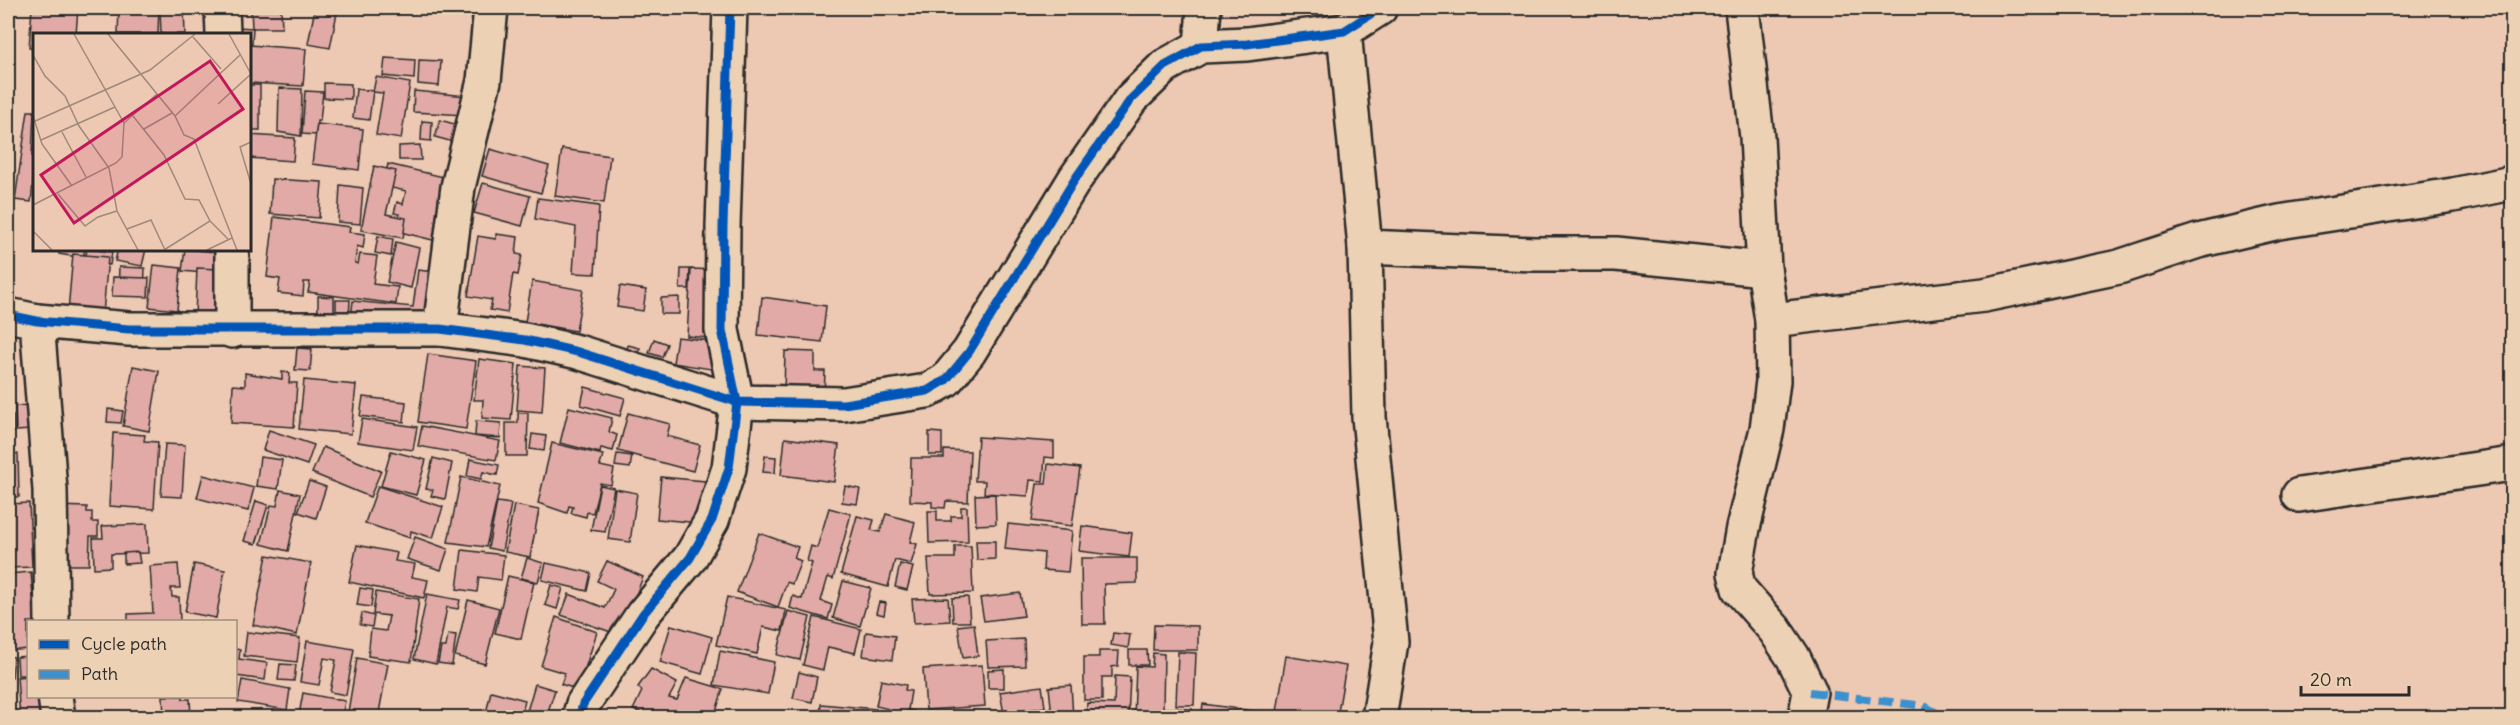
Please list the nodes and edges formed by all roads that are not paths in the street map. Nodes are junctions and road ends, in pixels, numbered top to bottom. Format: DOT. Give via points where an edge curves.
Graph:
graph roads {
  1 [pos="222,8"];
  2 [pos="491,8"];
  3 [pos="730,8"];
  4 [pos="1204,8"];
  5 [pos="1380,8"];
  6 [pos="1742,8"];
  7 [pos="1344,31"];
  8 [pos="223,33"];
  9 [pos="1201,46"];
  10 [pos="2512,183"];
  11 [pos="1365,247"];
  12 [pos="232,250"];
  13 [pos="1764,269"];
  14 [pos="22,318"];
  15 [pos="1772,320"];
  16 [pos="440,329"];
  17 [pos="231,331"];
  18 [pos="736,402"];
  19 [pos="2512,464"];
  20 [pos="2299,495"];
  21 [pos="52,620"];
  22 [pos="55,698"];
  23 [pos="58,717"];
  24 [pos="579,717"];
  25 [pos="1379,717"];
  26 [pos="1805,717"];
  1 -- 8 [label="street"];
  2 -- 16 [label="street" via="484,81 458,187"];
  3 -- 18 [label="street" via="722,330"];
  4 -- 9 [label="street"];
  5 -- 7 [label="street"];
  6 -- 13 [label="street" via="1757,137"];
  7 -- 9 [label="street"];
  7 -- 11 [label="street"];
  9 -- 18 [label="street" via="1166,66 1131,99 1075,179 969,352 946,380 927,392 844,404"];
  10 -- 15 [label="street" via="2279,222 2198,241 2119,267 1984,295"];
  11 -- 13 [label="street" via="1616,254"];
  11 -- 25 [label="street" via="1369,417 1391,642"];
  12 -- 17 [label="street"];
  13 -- 15 [label="street"];
  14 -- 17 [label="street" via="129,329"];
  14 -- 21 [label="street" via="50,490"];
  15 -- 26 [label="street" via="1773,381 1767,429 1735,573 1739,590 1775,630 1798,665 1810,692"];
  16 -- 17 [label="street"];
  16 -- 18 [label="street" via="525,340 578,352"];
  18 -- 24 [label="street" via="729,468 712,520 690,558 643,614"];
  19 -- 20 [label="street"];
  22 -- 23 [label="street"];
}
